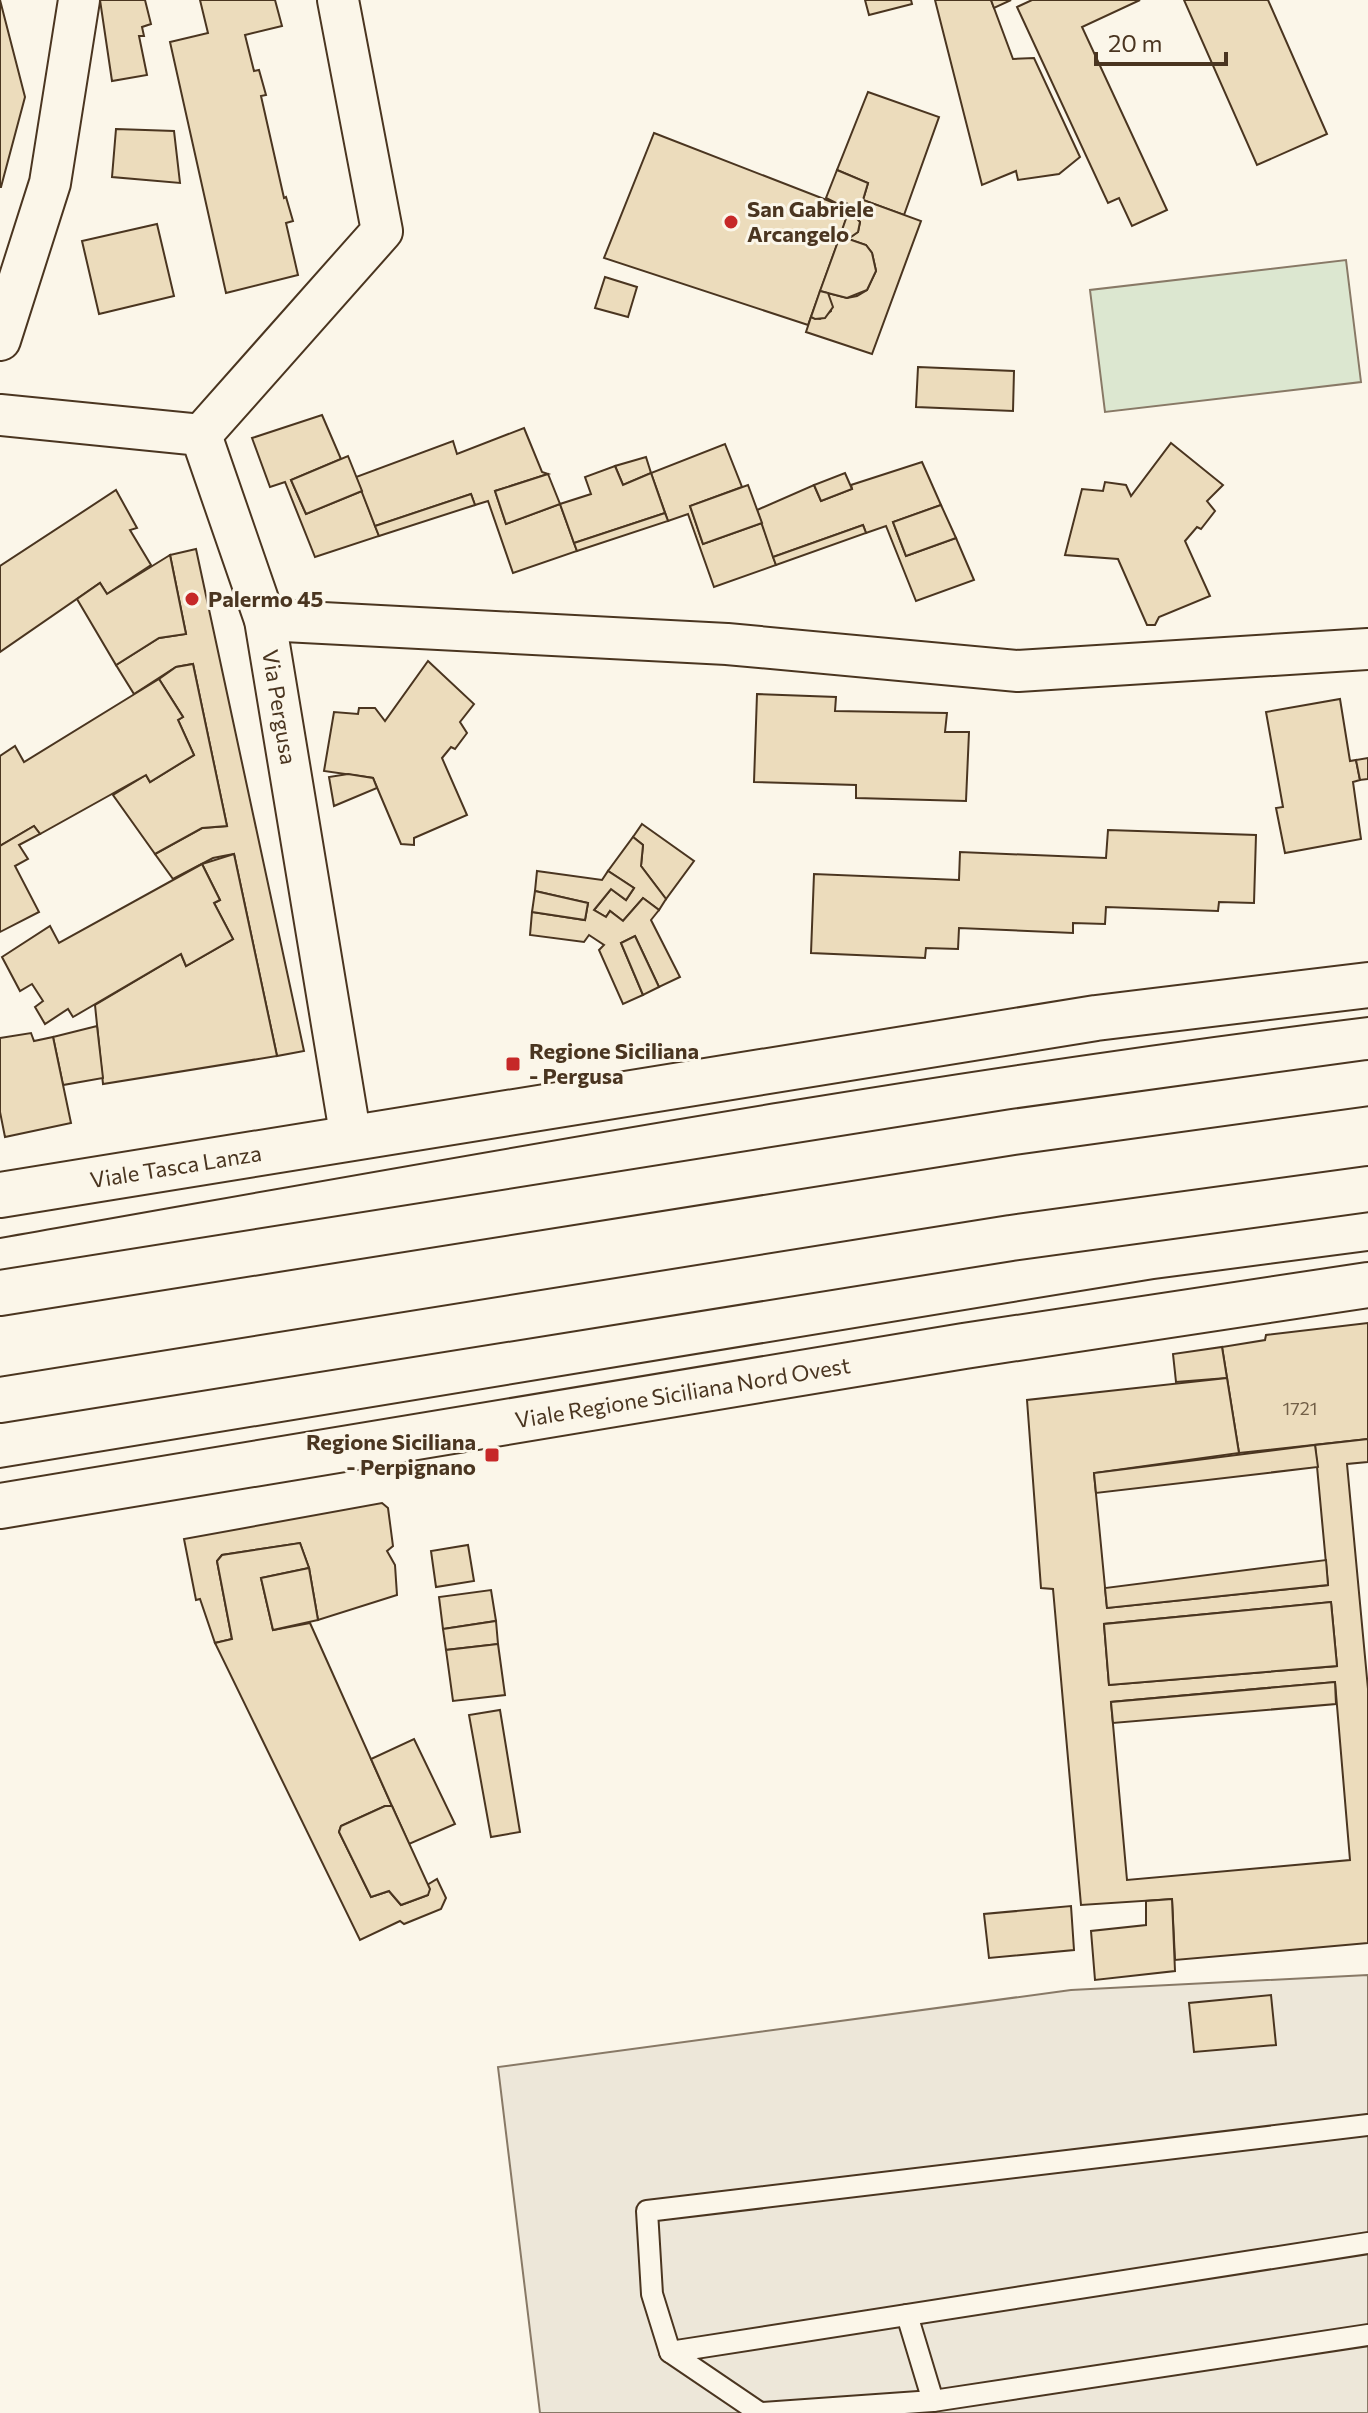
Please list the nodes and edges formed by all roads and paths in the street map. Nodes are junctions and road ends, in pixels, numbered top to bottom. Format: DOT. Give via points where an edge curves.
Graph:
graph roads {
  1 [pos="79,0"];
  2 [pos="338,0"];
  3 [pos="0,340"];
  4 [pos="0,415"];
  5 [pos="201,435"];
  6 [pos="265,620"];
  7 [pos="1368,649"];
  8 [pos="1368,985"];
  9 [pos="1368,1083"];
  10 [pos="351,1139"];
  11 [pos="1368,1189"];
  12 [pos="0,1195"];
  13 [pos="1368,1285"];
  14 [pos="0,1293"];
  15 [pos="0,1400"];
  16 [pos="0,1506"];
  17 [pos="1368,2125"];
  18 [pos="1368,2243"];
  19 [pos="907,2315"];
  20 [pos="1368,2335"];
  21 [pos="670,2352"];
  22 [pos="933,2401"];
  23 [pos="760,2413"];
  1 -- 3 [label="street" via="50,183"];
  2 -- 5 [label="street" via="382,231"];
  4 -- 5 [label="street"];
  5 -- 6 [label="street, Via Pergusa"];
  6 -- 7 [label="street" via="727,644 1018,671"];
  6 -- 10 [label="street, Via Pergusa"];
  8 -- 10 [label="street" via="1096,1018"];
  9 -- 14 [label="street" via="1013,1132"];
  10 -- 12 [label="street, Viale Tasca Lanza"];
  11 -- 15 [label="street" via="1011,1238"];
  13 -- 16 [label="street, Viale Regione Siciliana Nord Ovest" via="994,1341"];
  17 -- 21 [label="lane" via="647,2211 652,2294"];
  18 -- 19 [label="lane"];
  19 -- 21 [label="lane"];
  19 -- 22 [label="lane"];
  20 -- 22 [label="lane"];
  21 -- 23 [label="lane"];
  22 -- 23 [label="lane"];
}
